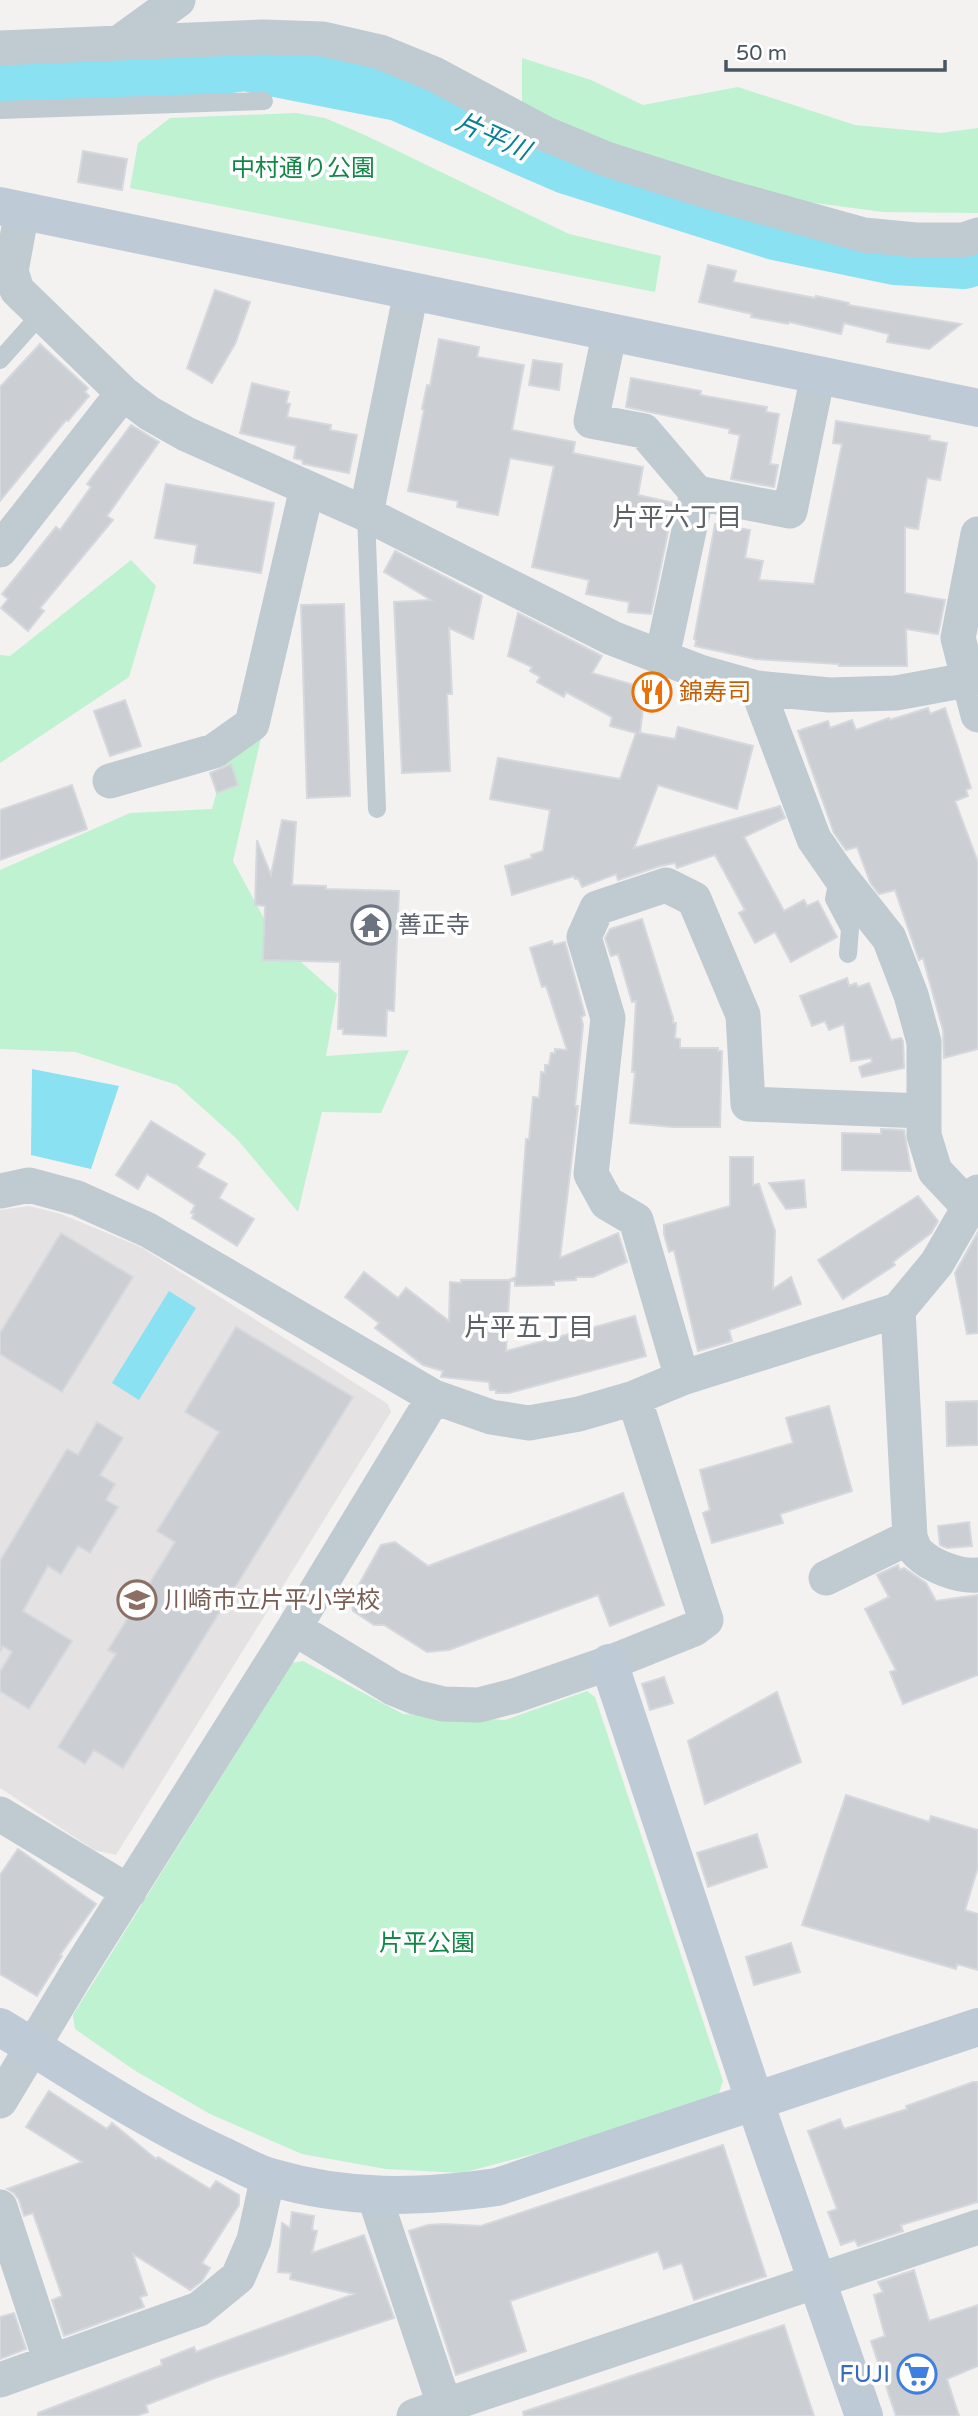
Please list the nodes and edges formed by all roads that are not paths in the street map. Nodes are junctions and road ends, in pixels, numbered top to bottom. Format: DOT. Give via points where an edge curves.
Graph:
graph roads {
  1 [pos="178,0"];
  2 [pos="120,42"];
  3 [pos="0,48"];
  4 [pos="264,101"];
  5 [pos="0,110"];
  6 [pos="11,208"];
  7 [pos="978,235"];
  8 [pos="6,272"];
  9 [pos="411,292"];
  10 [pos="41,314"];
  11 [pos="610,331"];
  12 [pos="0,360"];
  13 [pos="818,375"];
  14 [pos="123,393"];
  15 [pos="978,408"];
  16 [pos="307,488"];
  17 [pos="697,493"];
  18 [pos="366,514"];
  19 [pos="978,534"];
  20 [pos="0,550"];
  21 [pos="662,657"];
  22 [pos="973,680"];
  23 [pos="757,688"];
  24 [pos="978,715"];
  25 [pos="110,781"];
  26 [pos="377,808"];
  27 [pos="839,875"];
  28 [pos="848,954"];
  29 [pos="923,1111"];
  30 [pos="0,1191"];
  31 [pos="973,1199"];
  32 [pos="898,1310"];
  33 [pos="682,1378"];
  34 [pos="434,1397"];
  35 [pos="634,1398"];
  36 [pos="910,1537"];
  37 [pos="978,1575"];
  38 [pos="825,1578"];
  39 [pos="295,1628"];
  40 [pos="609,1663"];
  41 [pos="0,1814"];
  42 [pos="129,1892"];
  43 [pos="0,2027"];
  44 [pos="978,2027"];
  45 [pos="32,2046"];
  46 [pos="0,2101"];
  47 [pos="756,2101"];
  48 [pos="268,2176"];
  49 [pos="374,2195"];
  50 [pos="0,2207"];
  51 [pos="978,2227"];
  52 [pos="818,2280"];
  53 [pos="51,2362"];
  54 [pos="0,2380"];
  55 [pos="436,2412"];
  56 [pos="864,2416"];
  1 -- 2 [label="street"];
  2 -- 3 [label="street"];
  2 -- 7 [label="street" via="323,38 380,52 434,74 606,159 720,195 864,235 963,240"];
  4 -- 5 [label="lane"];
  6 -- 8 [label="street"];
  6 -- 9 [label="street"];
  8 -- 10 [label="street"];
  9 -- 11 [label="street"];
  9 -- 18 [label="street"];
  10 -- 12 [label="lane"];
  10 -- 14 [label="street"];
  11 -- 13 [label="street"];
  11 -- 17 [label="street" via="591,421 644,431"];
  13 -- 15 [label="street"];
  13 -- 17 [label="street" via="790,511"];
  14 -- 16 [label="street" via="186,434"];
  14 -- 20 [label="street"];
  16 -- 18 [label="street"];
  16 -- 25 [label="street" via="252,724 214,751"];
  17 -- 21 [label="street"];
  18 -- 21 [label="street" via="612,638"];
  18 -- 26 [label="lane"];
  19 -- 22 [label="street" via="958,638"];
  21 -- 23 [label="street"];
  22 -- 23 [label="street" via="896,694 829,695"];
  22 -- 24 [label="street"];
  23 -- 27 [label="street" via="814,839"];
  27 -- 28 [label="lane" via="834,899 850,929"];
  27 -- 29 [label="street" via="889,938 911,996 924,1042"];
  29 -- 31 [label="street" via="924,1135 936,1171"];
  29 -- 33 [label="street" via="748,1104 743,1015 694,899 666,885 597,908 584,937 608,1018 591,1174 607,1203 636,1220"];
  30 -- 34 [label="street" via="29,1185 77,1198 148,1230"];
  31 -- 32 [label="street" via="937,1263"];
  32 -- 33 [label="street"];
  32 -- 36 [label="street"];
  33 -- 35 [label="street"];
  34 -- 35 [label="street" via="491,1417 529,1423"];
  34 -- 39 [label="street"];
  35 -- 40 [label="street" via="706,1620"];
  36 -- 37 [label="street" via="916,1552 941,1568"];
  36 -- 38 [label="street"];
  39 -- 40 [label="street" via="393,1688 443,1703 479,1704 513,1696"];
  39 -- 42 [label="street"];
  40 -- 47 [label="street"];
  41 -- 42 [label="street"];
  42 -- 45 [label="street"];
  43 -- 45 [label="street"];
  44 -- 47 [label="street"];
  45 -- 46 [label="street"];
  45 -- 48 [label="street" via="179,2136"];
  47 -- 49 [label="street" via="497,2187 436,2195"];
  47 -- 52 [label="street"];
  48 -- 49 [label="street" via="325,2190"];
  48 -- 53 [label="street" via="254,2240 238,2277 199,2309"];
  49 -- 55 [label="street"];
  50 -- 53 [label="street"];
  51 -- 52 [label="street"];
  52 -- 55 [label="street"];
  52 -- 56 [label="street"];
  53 -- 54 [label="street"];
}
